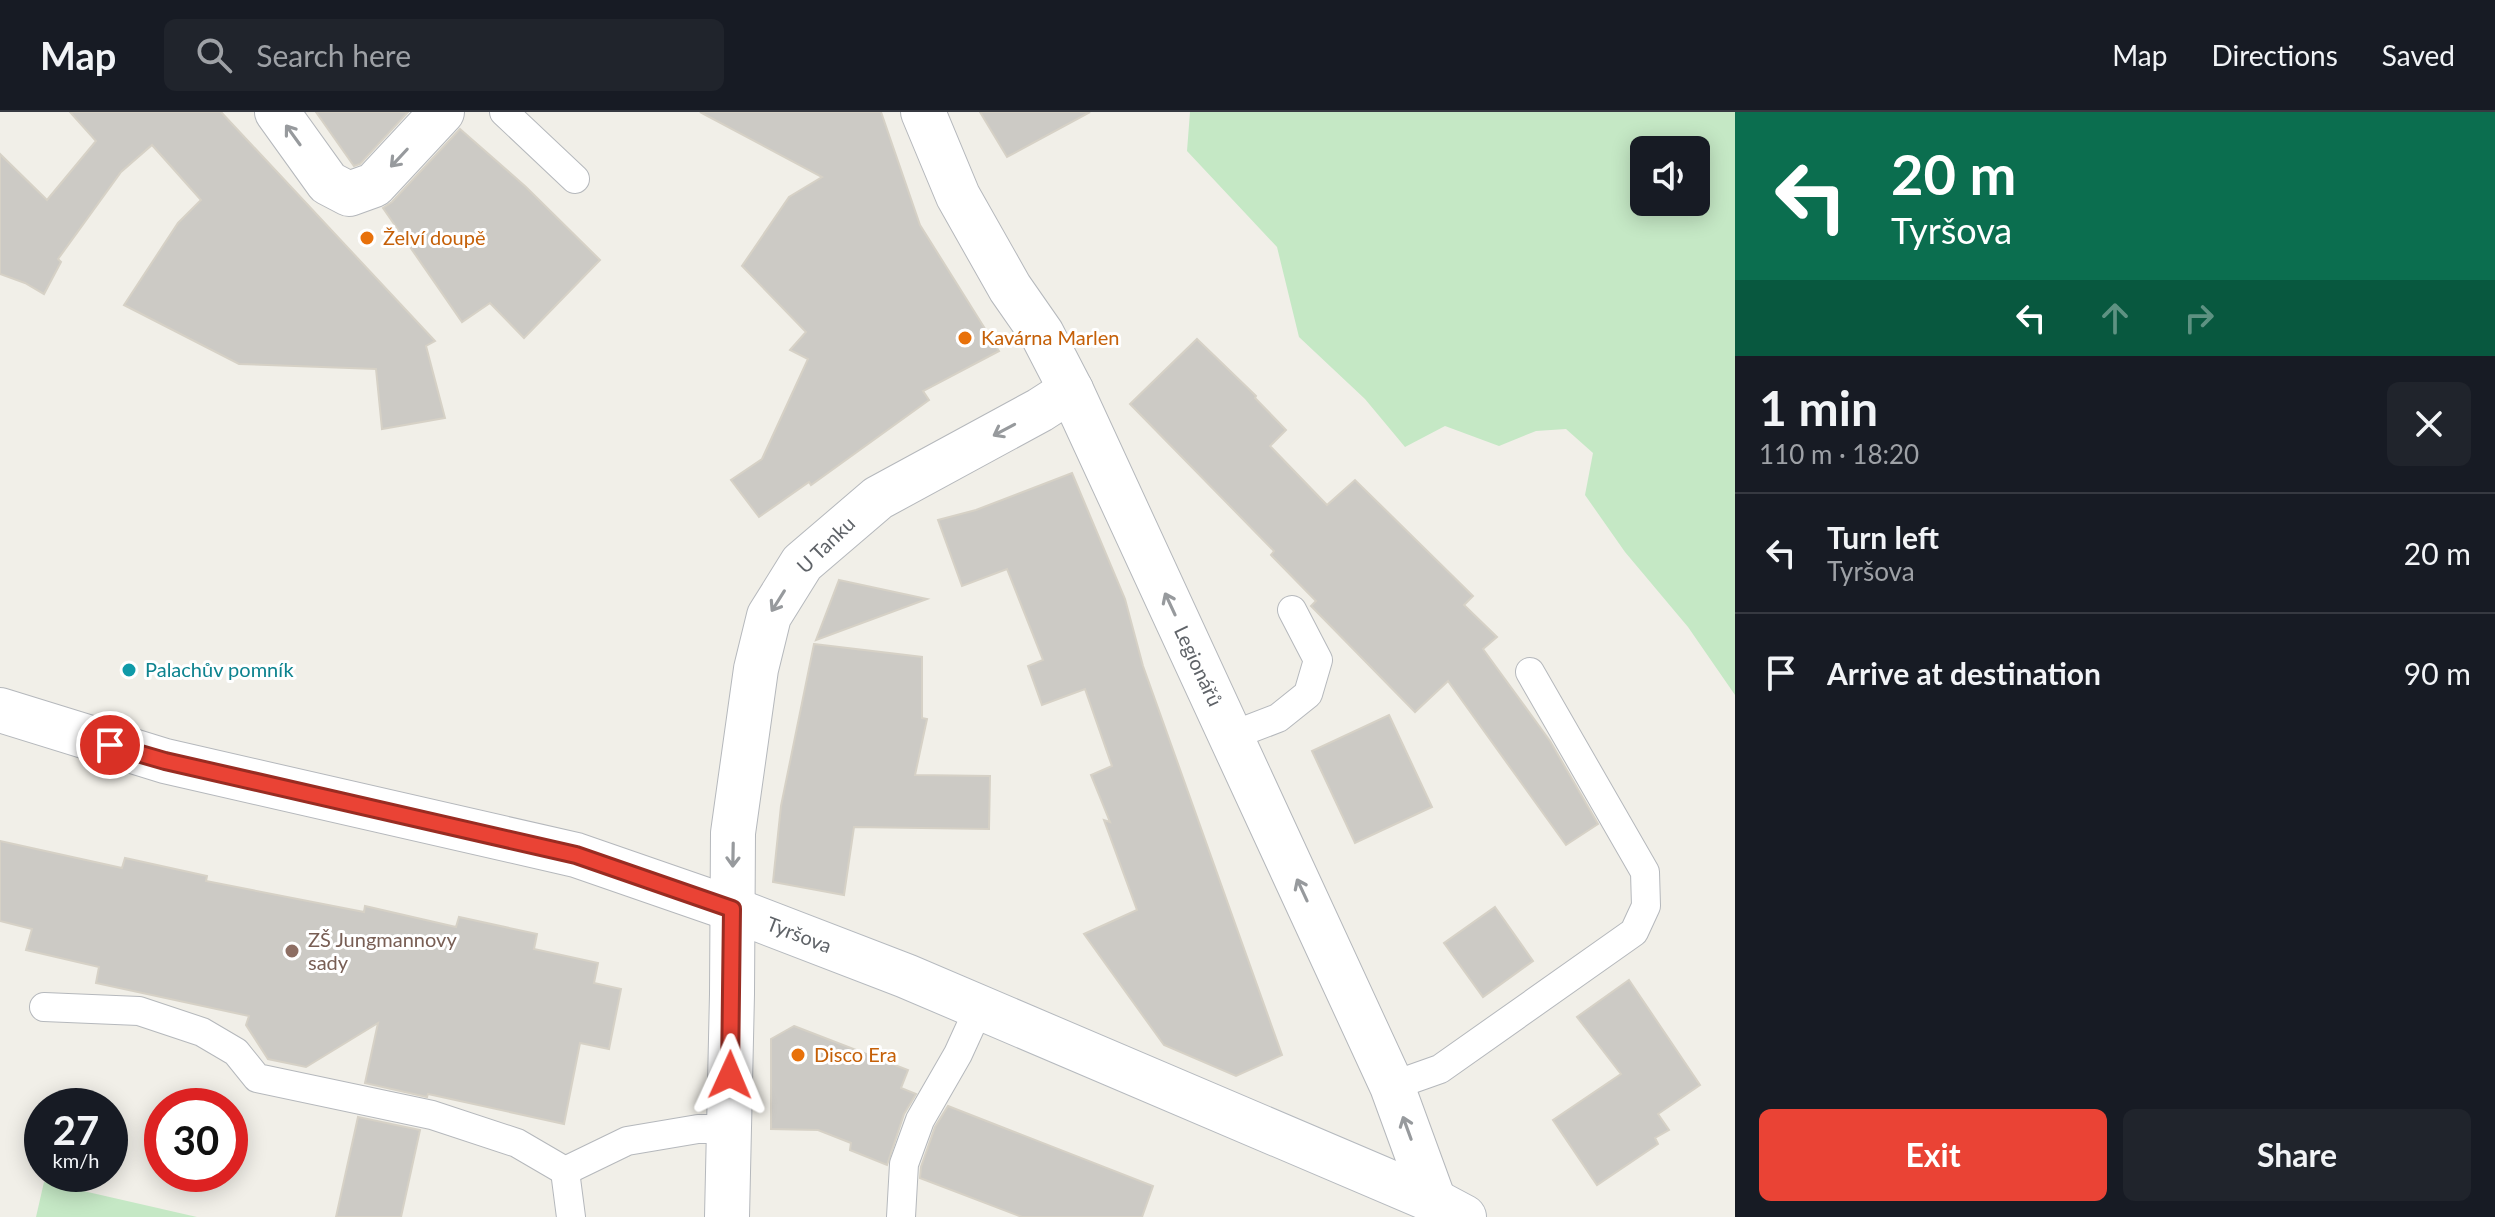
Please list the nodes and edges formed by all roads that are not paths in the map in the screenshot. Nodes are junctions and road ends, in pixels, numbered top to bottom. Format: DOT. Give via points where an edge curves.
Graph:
graph roads {
  1 [pos="277,112"];
  2 [pos="442,112"];
  3 [pos="504,112"];
  4 [pos="923,112"];
  5 [pos="575,179"];
  6 [pos="1071,390"];
  7 [pos="1292,610"];
  8 [pos="1530,672"];
  9 [pos="0,710"];
  10 [pos="1231,736"];
  11 [pos="732,909"];
  12 [pos="44,1007"];
  13 [pos="979,1008"];
  14 [pos="1392,1086"];
  15 [pos="729,1129"];
  16 [pos="565,1171"];
  17 [pos="1449,1209"];
  18 [pos="571,1217"];
  19 [pos="727,1217"];
  20 [pos="901,1217"];
  2 -- 1 [label="street, one-way" via="374,185 349,194 328,183"];
  3 -- 5 [label="lane"];
  4 -- 6 [label="street, Legionářů" via="958,196"];
  10 -- 6 [label="street, Legionářů, one-way"];
  6 -- 11 [label="street, U Tanku, one-way" via="878,498 802,563 769,616 756,669 733,833"];
  7 -- 10 [label="lane" via="1318,660 1308,694 1278,718"];
  8 -- 14 [label="lane" via="1645,872 1646,906 1634,932 1592,963 1440,1069"];
  9 -- 11 [label="street, Tyršova" via="165,761 576,855"];
  14 -- 10 [label="street, Legionářů, one-way"];
  11 -- 13 [label="street, Tyršova"];
  11 -- 15 [label="street, U Tanku"];
  12 -- 16 [label="lane" via="139,1011 202,1032 236,1052 257,1078 432,1115 517,1143"];
  13 -- 17 [label="street, Tyršova"];
  13 -- 20 [label="lane" via="920,1120 904,1164"];
  17 -- 14 [label="street, Legionářů, one-way"];
  15 -- 16 [label="lane" via="627,1141"];
  15 -- 19 [label="street, U Tanku"];
  16 -- 18 [label="lane"];
}
